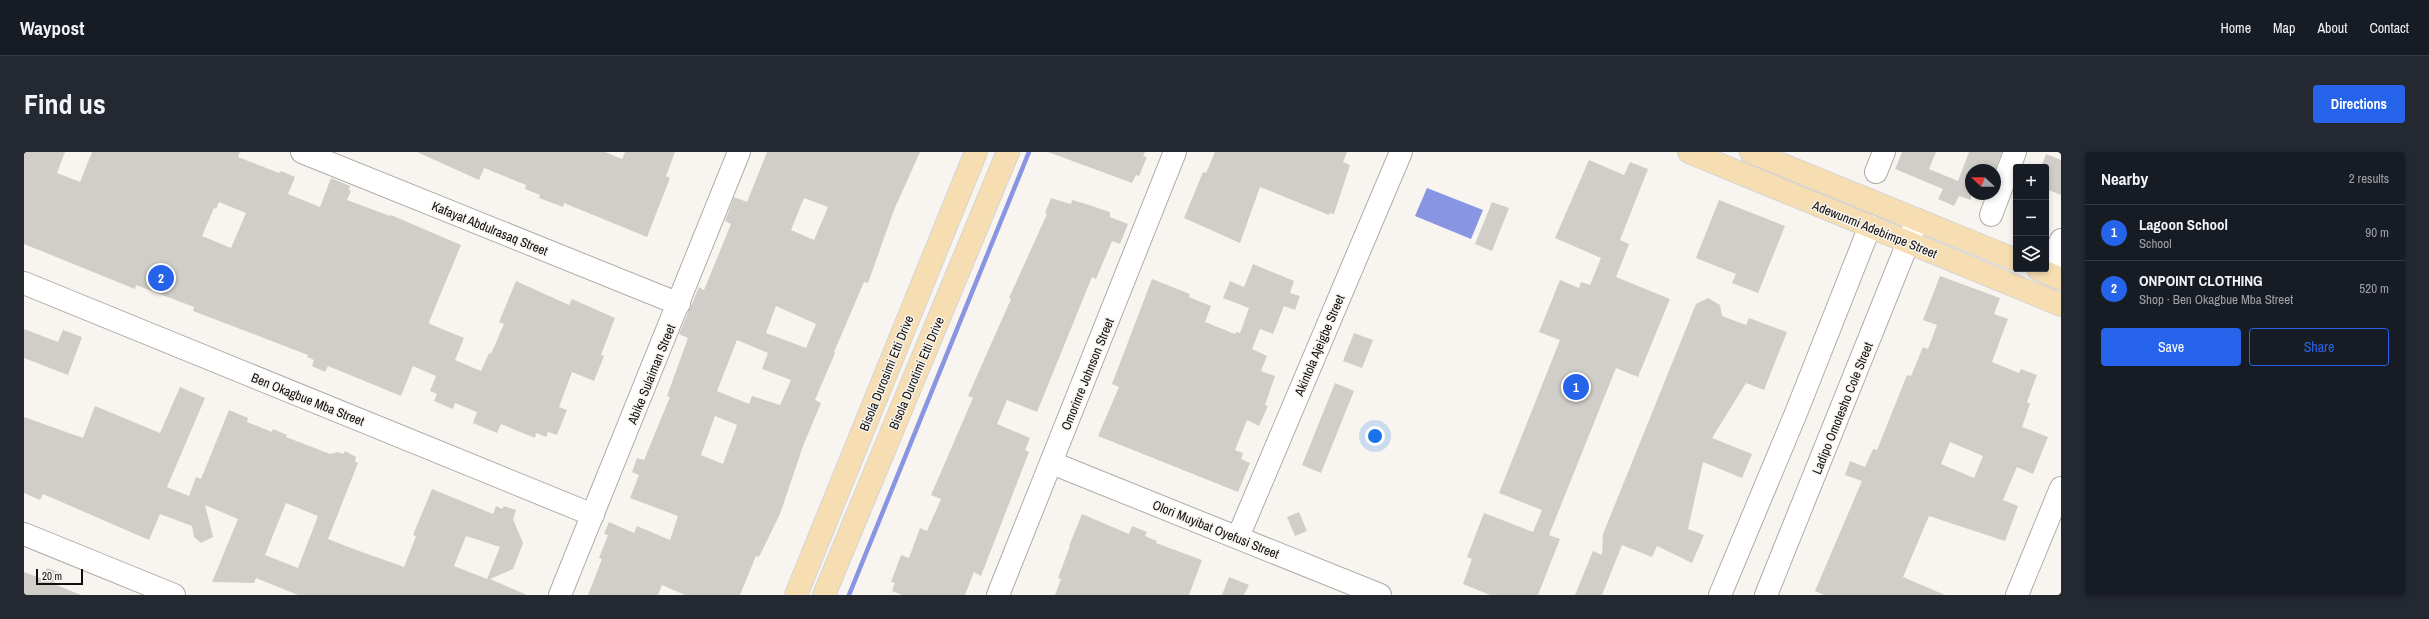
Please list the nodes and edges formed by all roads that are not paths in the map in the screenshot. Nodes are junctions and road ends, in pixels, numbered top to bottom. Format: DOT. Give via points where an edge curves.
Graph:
graph roads {
  1 [pos="302,152"];
  2 [pos="739,152"];
  3 [pos="976,152"];
  4 [pos="1008,152"];
  5 [pos="1176,152"];
  6 [pos="1401,152"];
  7 [pos="1689,152"];
  8 [pos="1751,152"];
  9 [pos="1884,152"];
  10 [pos="2015,152"];
  11 [pos="1876,172"];
  12 [pos="1991,215"];
  13 [pos="1917,220"];
  14 [pos="1870,226"];
  15 [pos="2061,240"];
  16 [pos="1909,242"];
  17 [pos="2013,259"];
  18 [pos="2049,274"];
  19 [pos="24,283"];
  20 [pos="679,304"];
  21 [pos="2061,305"];
  22 [pos="1052,463"];
  23 [pos="2061,488"];
  24 [pos="593,515"];
  25 [pos="24,534"];
  26 [pos="1238,537"];
  27 [pos="174,595"];
  28 [pos="560,595"];
  29 [pos="796,595"];
  30 [pos="824,595"];
  31 [pos="998,595"];
  32 [pos="1380,595"];
  33 [pos="1720,595"];
  34 [pos="1766,595"];
  35 [pos="2017,595"];
  1 -- 20 [label="street, Kafayat Abdulrasaq Street"];
  2 -- 20 [label="street, Abike Sulaiman Street"];
  3 -- 29 [label="main road, Bisola Durosimi Etti Drive"];
  4 -- 30 [label="main road, Bisola Durotimi Etti Drive"];
  5 -- 22 [label="street, Omorinre Johnson Street"];
  6 -- 26 [label="street, Akintola Ajeigbe Street"];
  7 -- 14 [label="main road, Adewunmi Adebimpe Street"];
  8 -- 13 [label="main road, Adewunmi Adebimpe Street"];
  9 -- 11 [label="street"];
  10 -- 12 [label="street"];
  13 -- 16 [label="street, Ladipo Omotesho Cole Street"];
  13 -- 17 [label="main road, Adewunmi Adebimpe Street"];
  14 -- 16 [label="main road, Adewunmi Adebimpe Street"];
  14 -- 33 [label="street"];
  15 -- 18 [label="street"];
  16 -- 21 [label="main road, Adewunmi Adebimpe Street"];
  16 -- 34 [label="street, Ladipo Omotesho Cole Street"];
  19 -- 24 [label="street, Ben Okagbue Mba Street"];
  20 -- 24 [label="street, Abike Sulaiman Street"];
  22 -- 26 [label="street, Olori Muyibat Oyefusi Street"];
  22 -- 31 [label="street, Omorinre Johnson Street"];
  23 -- 35 [label="street"];
  24 -- 28 [label="street, Abike Sulaiman Street"];
  25 -- 27 [label="street"];
  26 -- 32 [label="street, Olori Muyibat Oyefusi Street"];
}
